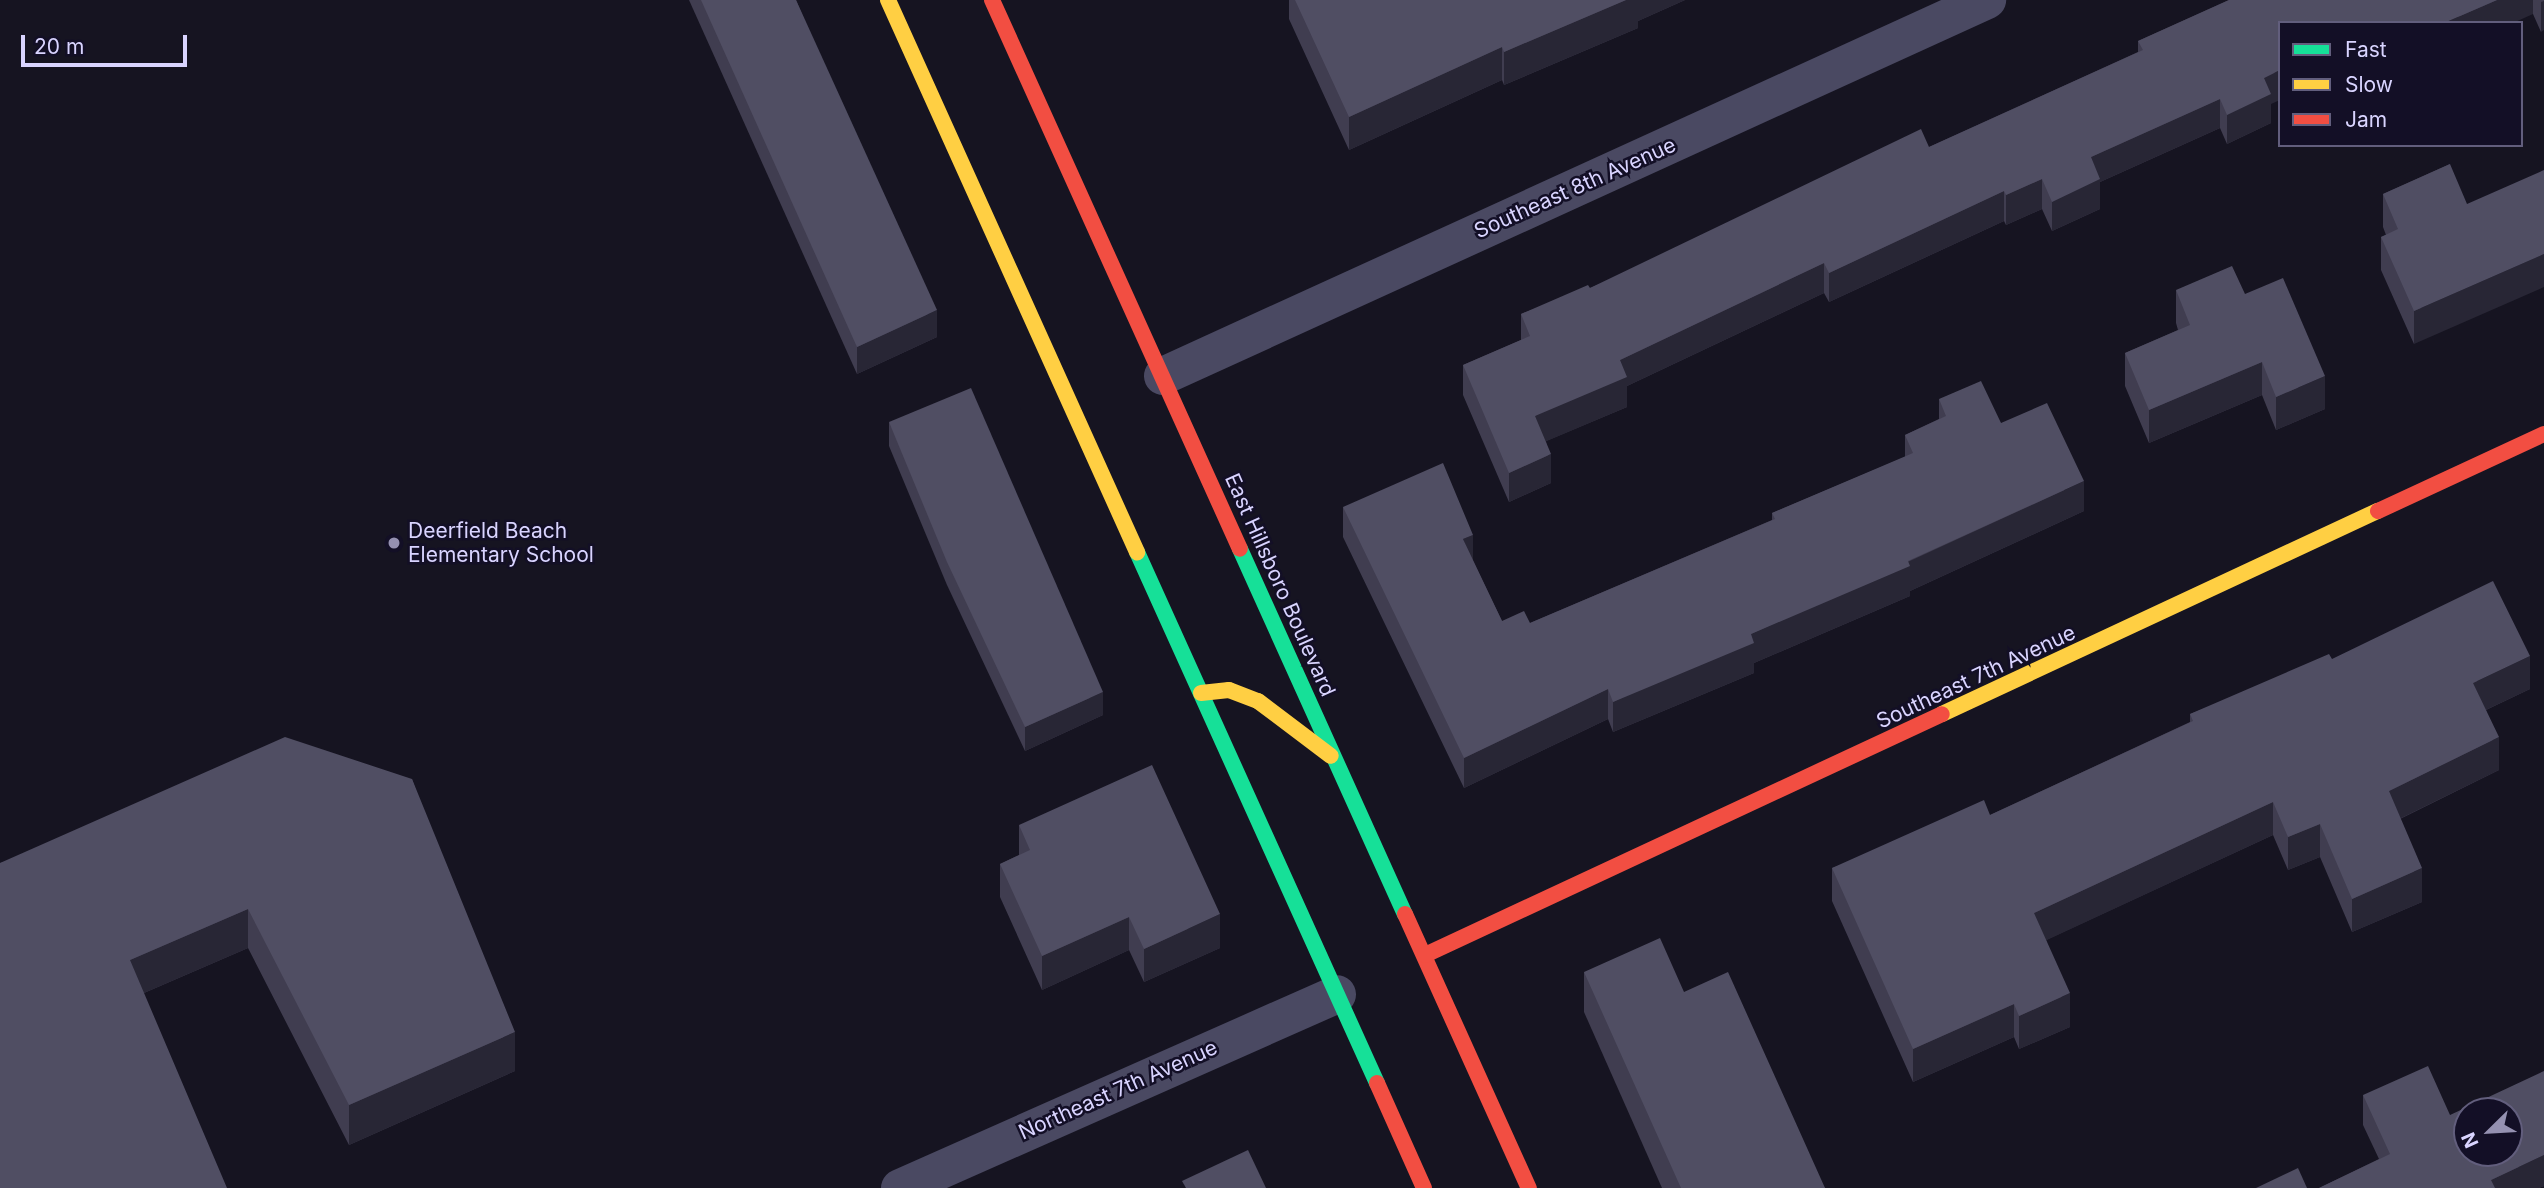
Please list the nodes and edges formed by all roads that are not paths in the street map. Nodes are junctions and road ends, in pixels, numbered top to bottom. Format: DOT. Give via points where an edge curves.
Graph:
graph roads {
  1 [pos="888,0"];
  2 [pos="992,0"];
  3 [pos="1987,0"];
  4 [pos="1163,376"];
  5 [pos="2544,434"];
  6 [pos="1201,693"];
  7 [pos="1336,760"];
  8 [pos="1425,955"];
  9 [pos="1337,994"];
  10 [pos="900,1188"];
  11 [pos="1424,1188"];
  12 [pos="1529,1188"];
  1 -- 6 [label="main road"];
  2 -- 4 [label="main road, East Hillsboro Boulevard"];
  3 -- 4 [label="street, Southeast 8th Avenue"];
  4 -- 7 [label="main road, East Hillsboro Boulevard"];
  5 -- 8 [label="main road, Southeast 7th Avenue"];
  6 -- 7 [label="main road" via="1229,690 1258,701"];
  6 -- 9 [label="main road"];
  7 -- 8 [label="main road, East Hillsboro Boulevard"];
  8 -- 12 [label="main road, East Hillsboro Boulevard"];
  9 -- 10 [label="street, Northeast 7th Avenue"];
  9 -- 11 [label="main road"];
}
